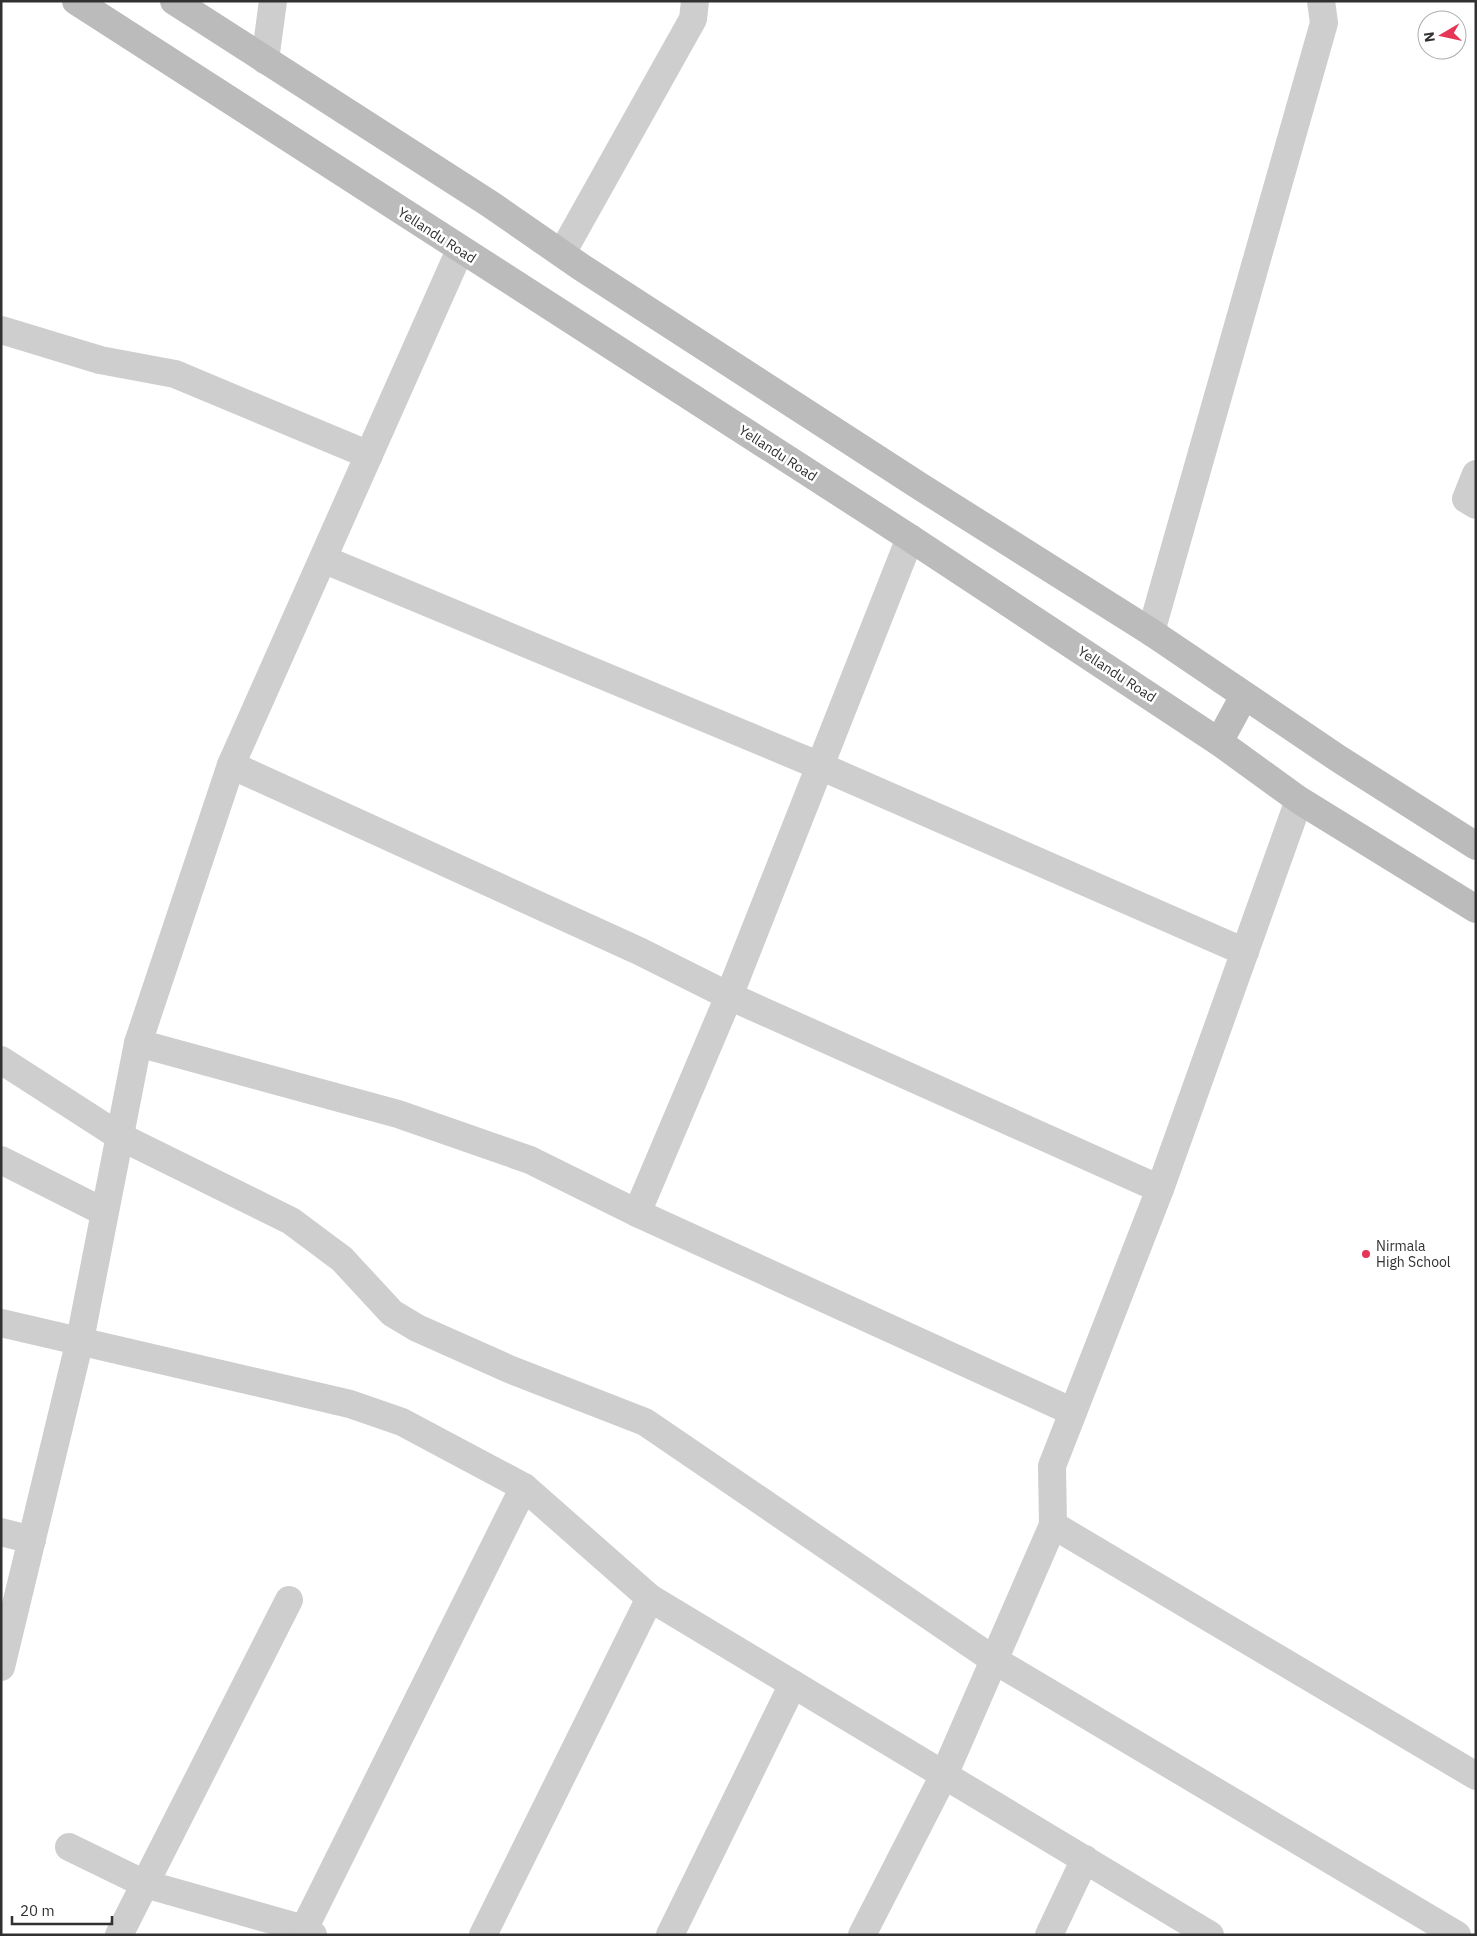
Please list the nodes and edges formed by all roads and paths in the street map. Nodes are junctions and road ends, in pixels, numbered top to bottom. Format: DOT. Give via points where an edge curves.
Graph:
graph roads {
  1 [pos="174,1"];
  2 [pos="273,1"];
  3 [pos="695,1"];
  4 [pos="1321,1"];
  5 [pos="91,5"];
  6 [pos="265,60"];
  7 [pos="460,250"];
  8 [pos="562,253"];
  9 [pos="1,330"];
  10 [pos="369,455"];
  11 [pos="1476,474"];
  12 [pos="1476,505"];
  13 [pos="910,538"];
  14 [pos="323,559"];
  15 [pos="1151,632"];
  16 [pos="1244,696"];
  17 [pos="1219,742"];
  18 [pos="231,765"];
  19 [pos="820,766"];
  20 [pos="1299,800"];
  21 [pos="1476,846"];
  22 [pos="1476,909"];
  23 [pos="1245,952"];
  24 [pos="729,996"];
  25 [pos="138,1043"];
  26 [pos="1,1060"];
  27 [pos="119,1136"];
  28 [pos="1,1160"];
  29 [pos="1160,1189"];
  30 [pos="104,1212"];
  31 [pos="637,1213"];
  32 [pos="1,1323"];
  33 [pos="80,1340"];
  34 [pos="1073,1412"];
  35 [pos="524,1487"];
  36 [pos="1053,1525"];
  37 [pos="1,1532"];
  38 [pos="32,1540"];
  39 [pos="650,1598"];
  40 [pos="289,1600"];
  41 [pos="994,1660"];
  42 [pos="1,1667"];
  43 [pos="793,1684"];
  44 [pos="944,1775"];
  45 [pos="1476,1776"];
  46 [pos="69,1847"];
  47 [pos="1085,1859"];
  48 [pos="144,1884"];
  49 [pos="306,1933"];
  50 [pos="119,1935"];
  51 [pos="483,1935"];
  52 [pos="670,1935"];
  53 [pos="862,1935"];
  54 [pos="1049,1935"];
  55 [pos="1210,1935"];
  56 [pos="1457,1935"];
  1 -- 6 [label="main road"];
  2 -- 6 [label="street"];
  3 -- 8 [label="street" via="693,19"];
  4 -- 15 [label="street" via="1324,23"];
  5 -- 7 [label="main road, Yellandu Road"];
  6 -- 8 [label="main road"];
  7 -- 10 [label="street"];
  7 -- 13 [label="main road, Yellandu Road"];
  8 -- 15 [label="main road" via="920,487"];
  9 -- 10 [label="street" via="100,360 176,374"];
  10 -- 14 [label="street"];
  11 -- 12 [label="street" via="1466,499"];
  13 -- 17 [label="main road, Yellandu Road"];
  13 -- 19 [label="street"];
  14 -- 18 [label="street"];
  14 -- 19 [label="street"];
  15 -- 16 [label="main road"];
  16 -- 17 [label="main road"];
  16 -- 21 [label="main road"];
  17 -- 20 [label="main road, Yellandu Road"];
  18 -- 24 [label="street" via="639,951"];
  18 -- 25 [label="street"];
  19 -- 23 [label="street"];
  19 -- 24 [label="street"];
  20 -- 22 [label="main road, Yellandu Road"];
  20 -- 23 [label="street"];
  23 -- 29 [label="street"];
  24 -- 29 [label="street"];
  24 -- 31 [label="street"];
  25 -- 27 [label="street"];
  25 -- 31 [label="street" via="407,1117 530,1160"];
  26 -- 27 [label="street"];
  27 -- 30 [label="street"];
  27 -- 41 [label="street" via="290,1221 342,1259 392,1313 417,1328 509,1369 646,1422"];
  28 -- 30 [label="street"];
  29 -- 34 [label="street"];
  30 -- 33 [label="street"];
  31 -- 34 [label="street"];
  32 -- 33 [label="street"];
  33 -- 35 [label="street" via="350,1404 402,1422"];
  33 -- 38 [label="street"];
  34 -- 36 [label="street" via="1052,1466"];
  35 -- 39 [label="street"];
  35 -- 49 [label="street"];
  36 -- 41 [label="street"];
  36 -- 45 [label="street"];
  37 -- 38 [label="street"];
  38 -- 42 [label="street"];
  39 -- 43 [label="street"];
  39 -- 51 [label="street"];
  40 -- 48 [label="street"];
  41 -- 44 [label="street"];
  41 -- 56 [label="street"];
  43 -- 44 [label="street"];
  43 -- 52 [label="street"];
  44 -- 47 [label="street"];
  44 -- 53 [label="street"];
  46 -- 48 [label="street"];
  47 -- 54 [label="street"];
  47 -- 55 [label="street"];
  48 -- 49 [label="street"];
  48 -- 50 [label="street"];
}
